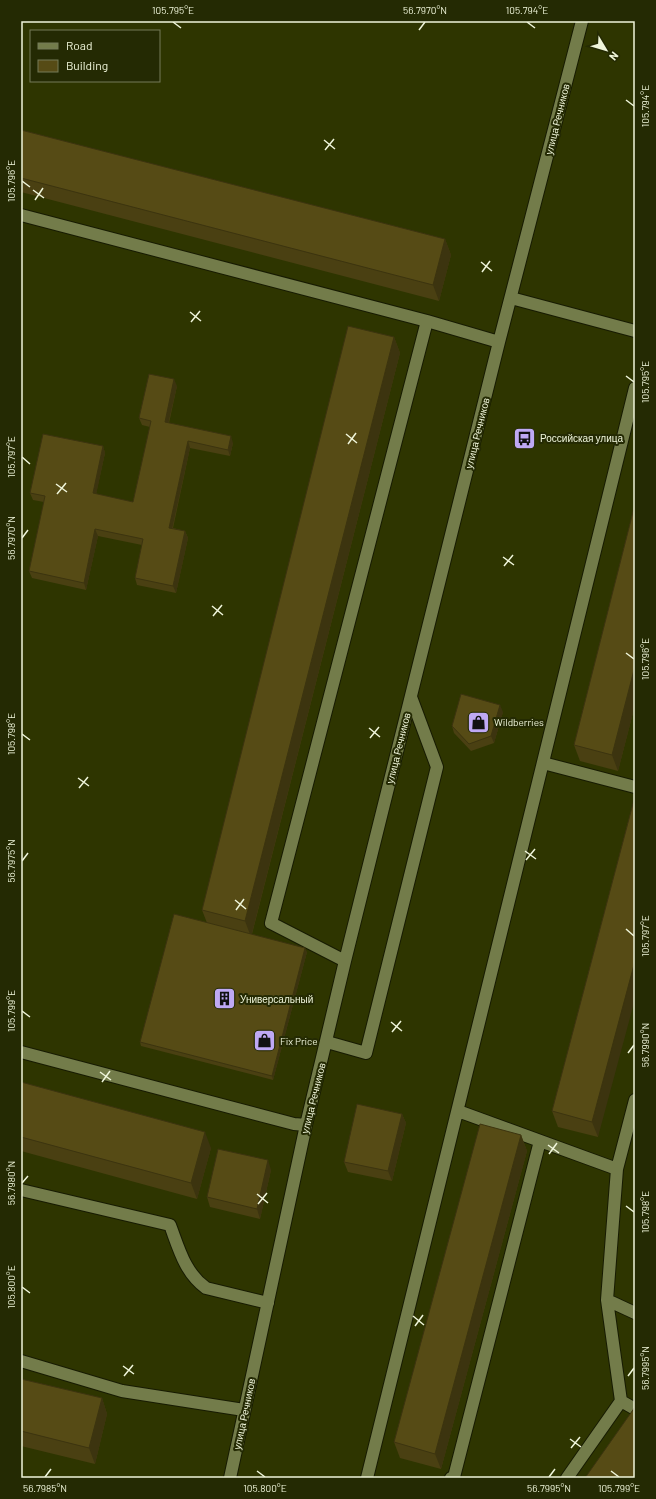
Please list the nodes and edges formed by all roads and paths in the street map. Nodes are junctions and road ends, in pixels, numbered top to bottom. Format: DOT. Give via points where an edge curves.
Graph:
graph roads {
  1 [pos="582,21"];
  2 [pos="23,219"];
  3 [pos="511,298"];
  4 [pos="427,321"];
  5 [pos="635,331"];
  6 [pos="499,342"];
  7 [pos="635,388"];
  8 [pos="633,404"];
  9 [pos="411,697"];
  10 [pos="543,764"];
  11 [pos="634,784"];
  12 [pos="345,961"];
  13 [pos="327,1042"];
  14 [pos="21,1052"];
  15 [pos="635,1100"];
  16 [pos="458,1111"];
  17 [pos="306,1125"];
  18 [pos="540,1141"];
  19 [pos="617,1169"];
  20 [pos="21,1190"];
  21 [pos="607,1300"];
  22 [pos="268,1303"];
  23 [pos="635,1313"];
  24 [pos="21,1361"];
  25 [pos="621,1401"];
  26 [pos="635,1408"];
  27 [pos="244,1410"];
  28 [pos="230,1478"];
  29 [pos="368,1478"];
  30 [pos="451,1478"];
  31 [pos="567,1478"];
  1 -- 3 [label="street, улица Речников"];
  2 -- 4 [label="street"];
  3 -- 5 [label="street"];
  3 -- 6 [label="street, улица Речников"];
  4 -- 6 [label="street"];
  4 -- 12 [label="street" via="271,923"];
  6 -- 9 [label="street, улица Речников"];
  7 -- 8 [label="street"];
  8 -- 10 [label="street"];
  9 -- 12 [label="street, улица Речников"];
  9 -- 13 [label="street" via="437,767 366,1053"];
  10 -- 11 [label="street"];
  10 -- 16 [label="street"];
  12 -- 13 [label="street, улица Речников"];
  13 -- 17 [label="street, улица Речников"];
  14 -- 17 [label="street" via="294,1124"];
  15 -- 19 [label="street"];
  16 -- 18 [label="street"];
  16 -- 29 [label="street"];
  17 -- 22 [label="street, улица Речников"];
  18 -- 19 [label="street"];
  18 -- 30 [label="street" via="454,1477"];
  19 -- 21 [label="street"];
  20 -- 22 [label="street" via="170,1226 186,1267 198,1282 206,1288"];
  21 -- 23 [label="street"];
  21 -- 25 [label="street"];
  22 -- 27 [label="street, улица Речников"];
  24 -- 27 [label="street" via="122,1391"];
  25 -- 26 [label="street"];
  25 -- 31 [label="street"];
  27 -- 28 [label="street, улица Речников"];
}
